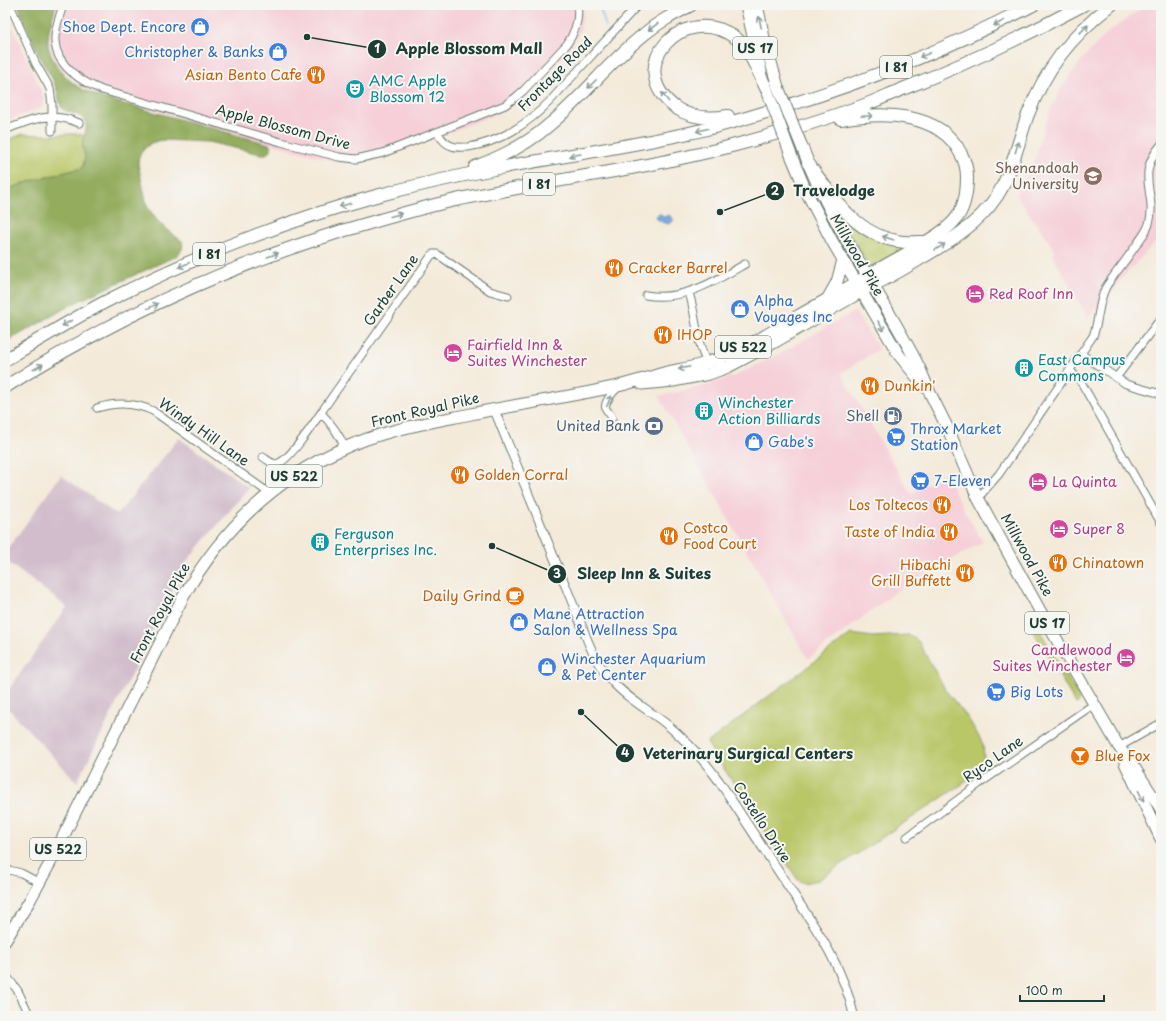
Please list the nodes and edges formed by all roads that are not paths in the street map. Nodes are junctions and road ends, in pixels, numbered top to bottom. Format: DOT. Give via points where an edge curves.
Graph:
graph roads {
  1 [pos="10,5"];
  2 [pos="63,5"];
  3 [pos="577,5"];
  4 [pos="638,5"];
  5 [pos="746,5"];
  6 [pos="757,5"];
  7 [pos="1033,5"];
  8 [pos="1082,5"];
  9 [pos="1111,5"];
  10 [pos="690,6"];
  11 [pos="772,88"];
  12 [pos="767,112"];
  13 [pos="53,116"];
  14 [pos="79,123"];
  15 [pos="5,130"];
  16 [pos="52,131"];
  17 [pos="437,132"];
  18 [pos="761,138"];
  19 [pos="1161,145"];
  20 [pos="806,157"];
  21 [pos="423,184"];
  22 [pos="926,242"];
  23 [pos="843,260"];
  24 [pos="746,264"];
  25 [pos="870,280"];
  26 [pos="859,287"];
  27 [pos="688,292"];
  28 [pos="646,295"];
  29 [pos="508,296"];
  30 [pos="827,299"];
  31 [pos="1161,318"];
  32 [pos="1081,354"];
  33 [pos="5,360"];
  34 [pos="707,363"];
  35 [pos="1070,370"];
  36 [pos="715,371"];
  37 [pos="1116,378"];
  38 [pos="620,385"];
  39 [pos="5,387"];
  40 [pos="930,393"];
  41 [pos="1161,394"];
  42 [pos="97,408"];
  43 [pos="494,409"];
  44 [pos="320,413"];
  45 [pos="612,418"];
  46 [pos="345,448"];
  47 [pos="263,457"];
  48 [pos="268,493"];
  49 [pos="978,498"];
  50 [pos="1161,523"];
  51 [pos="1094,704"];
  52 [pos="1161,723"];
  53 [pos="1119,747"];
  54 [pos="1161,809"];
  55 [pos="908,837"];
  56 [pos="1161,839"];
  57 [pos="5,869"];
  58 [pos="40,883"];
  59 [pos="5,941"];
  60 [pos="5,974"];
  61 [pos="30,1016"];
  62 [pos="854,1016"];
  1 -- 13 [label="street" via="50,89"];
  2 -- 17 [label="street, Apple Blossom Drive" via="55,37 58,55 79,78 102,90 347,159 383,153"];
  3 -- 17 [label="street, Apple Blossom Drive" via="577,22 571,38 521,94 501,106"];
  4 -- 17 [label="street, Frontage Road" via="550,101 521,125 484,143 460,148 446,143"];
  5 -- 11 [label="highway, Millwood Pike / US 17" via="755,45"];
  11 -- 6 [label="highway, Millwood Pike / US 17, one-way"];
  7 -- 12 [label="highway, I 81, one-way" via="981,31 893,68"];
  8 -- 18 [label="highway, I 81" via="1042,27 952,69 864,105"];
  25 -- 9 [label="highway, one-way" via="938,248 959,235 987,208 1006,179 1041,85 1064,49"];
  10 -- 21 [label="highway, one-way" via="641,36 558,118 527,142 493,160"];
  12 -- 11 [label="highway, one-way" via="756,111 717,118 685,113 667,100 659,88 655,73 656,59 666,38 679,28 695,23 713,24 722,27 743,45"];
  11 -- 20 [label="highway, Millwood Pike / US 17, bridge"];
  11 -- 23 [label="highway, Millwood Pike / US 17, bridge" via="791,155 816,212"];
  12 -- 21 [label="highway, I 81, one-way" via="659,140"];
  13 -- 14 [label="street"];
  13 -- 15 [label="street" via="31,120"];
  13 -- 16 [label="street"];
  18 -- 22 [label="highway, one-way" via="842,118 887,115 915,119 939,129 953,141 962,156 967,172 967,189 955,219 945,230"];
  39 -- 18 [label="highway, I 81, one-way" via="64,352 149,308 294,247 378,220 448,202 674,160"];
  19 -- 32 [label="street" via="1151,159 1148,173 1151,210 1149,225 1105,288 1100,301 1096,329"];
  22 -- 20 [label="highway, one-way" via="896,241 860,224 842,208"];
  20 -- 25 [label="highway, Millwood Pike / US 17" via="835,220"];
  21 -- 33 [label="highway, I 81, one-way" via="314,215 214,252 105,302"];
  22 -- 25 [label="highway"];
  23 -- 26 [label="highway, Millwood Pike / US 17"];
  23 -- 30 [label="highway, US 522" via="837,282"];
  24 -- 27 [label="street"];
  25 -- 26 [label="highway, Front Royal Pike"];
  25 -- 40 [label="highway, Millwood Pike / US 17" via="915,358"];
  26 -- 30 [label="highway, Front Royal Pike / US 522"];
  26 -- 36 [label="highway, Front Royal Pike / US 522" via="745,358"];
  26 -- 40 [label="highway, Millwood Pike / US 17, one-way" via="899,355"];
  27 -- 28 [label="street" via="656,297"];
  27 -- 34 [label="street" via="701,349"];
  29 -- 44 [label="street, Garber Lane" via="490,291 437,254 433,254"];
  30 -- 34 [label="highway, Front Royal Pike / US 522" via="747,346"];
  31 -- 37 [label="street"];
  32 -- 35 [label="street"];
  32 -- 37 [label="street"];
  34 -- 36 [label="street"];
  34 -- 38 [label="highway, Front Royal Pike / US 522, one-way"];
  35 -- 49 [label="street" via="999,474"];
  35 -- 50 [label="street" via="1081,382"];
  36 -- 38 [label="highway, Front Royal Pike / US 522" via="673,382"];
  37 -- 41 [label="street" via="1126,384"];
  38 -- 43 [label="highway, Front Royal Pike / US 522"];
  45 -- 38 [label="street, one-way" via="606,404"];
  40 -- 49 [label="highway, Millwood Pike / US 17"];
  42 -- 48 [label="street, Windy Hill Lane" via="131,404 154,411"];
  43 -- 46 [label="highway, Front Royal Pike / US 522" via="402,428"];
  43 -- 62 [label="street, Costello Drive" via="584,634 599,664 623,692 680,736 719,781 826,943 844,982"];
  44 -- 46 [label="street" via="332,425"];
  44 -- 47 [label="street, Garber Lane" via="293,451 280,463 273,464"];
  46 -- 48 [label="highway, Front Royal Pike / US 522" via="298,472"];
  48 -- 58 [label="highway, Front Royal Pike / US 522" via="226,535 192,581"];
  49 -- 51 [label="highway, Millwood Pike / US 17"];
  51 -- 53 [label="highway, Millwood Pike / US 17"];
  51 -- 55 [label="street, Ryco Lane"];
  52 -- 53 [label="street"];
  53 -- 54 [label="highway, Millwood Pike / US 17"];
  53 -- 56 [label="highway, Millwood Pike / US 17, one-way"];
  57 -- 58 [label="street" via="21,873"];
  58 -- 59 [label="highway, Front Royal Pike / US 522"];
  60 -- 61 [label="street" via="18,991"];
}
